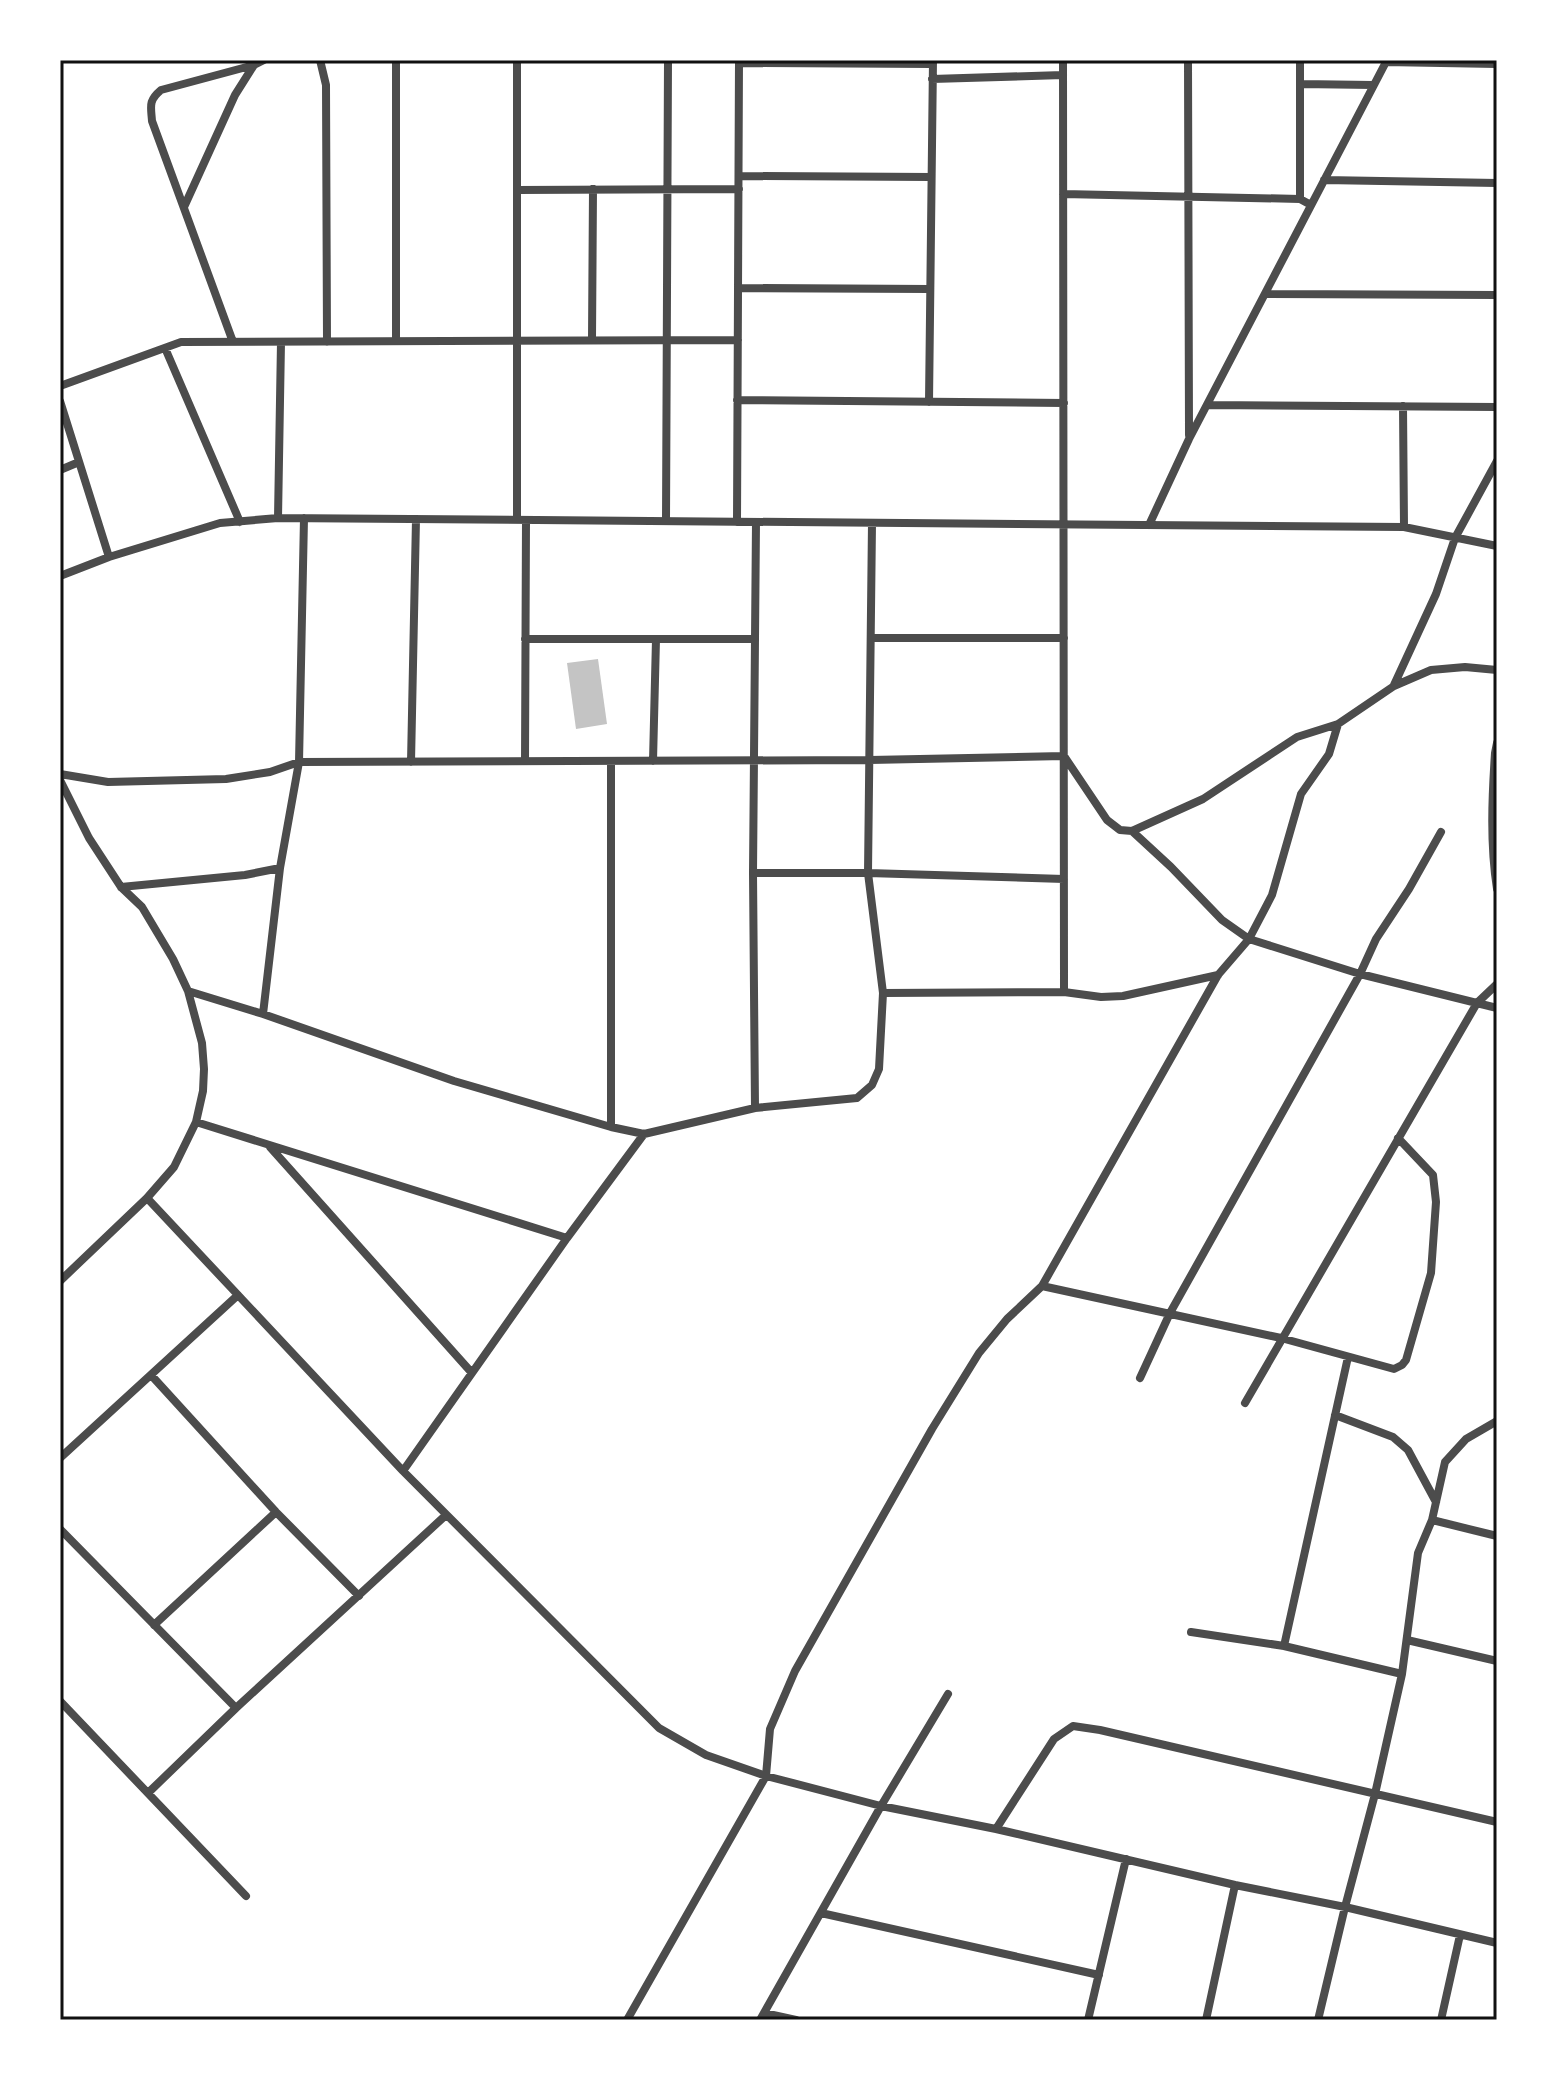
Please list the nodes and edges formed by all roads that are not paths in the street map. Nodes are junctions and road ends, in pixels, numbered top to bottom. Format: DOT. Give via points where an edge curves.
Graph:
graph roads {
  1 [pos="264,60"];
  2 [pos="320,60"];
  3 [pos="396,60"];
  4 [pos="517,60"];
  5 [pos="668,60"];
  6 [pos="1063,60"];
  7 [pos="1188,60"];
  8 [pos="1300,60"];
  9 [pos="1386,61"];
  10 [pos="739,62"];
  11 [pos="932,62"];
  12 [pos="1497,64"];
  13 [pos="254,65"];
  14 [pos="1063,75"];
  15 [pos="932,79"];
  16 [pos="1300,84"];
  17 [pos="1373,85"];
  18 [pos="739,176"];
  19 [pos="931,177"];
  20 [pos="1324,180"];
  21 [pos="1497,183"];
  22 [pos="593,189"];
  23 [pos="667,189"];
  24 [pos="739,189"];
  25 [pos="517,190"];
  26 [pos="1063,194"];
  27 [pos="1189,197"];
  28 [pos="1300,199"];
  29 [pos="1311,205"];
  30 [pos="184,207"];
  31 [pos="738,288"];
  32 [pos="930,289"];
  33 [pos="1265,294"];
  34 [pos="1497,295"];
  35 [pos="592,340"];
  36 [pos="667,340"];
  37 [pos="738,340"];
  38 [pos="396,341"];
  39 [pos="517,341"];
  40 [pos="233,342"];
  41 [pos="281,342"];
  42 [pos="327,342"];
  43 [pos="165,348"];
  44 [pos="60,386"];
  45 [pos="737,400"];
  46 [pos="60,401"];
  47 [pos="929,402"];
  48 [pos="1064,403"];
  49 [pos="1207,405"];
  50 [pos="1403,406"];
  51 [pos="1497,407"];
  52 [pos="1189,439"];
  53 [pos="1497,461"];
  54 [pos="79,462"];
  55 [pos="60,470"];
  56 [pos="278,518"];
  57 [pos="304,518"];
  58 [pos="416,519"];
  59 [pos="522,520"];
  60 [pos="666,521"];
  61 [pos="240,522"];
  62 [pos="737,522"];
  63 [pos="756,522"];
  64 [pos="872,523"];
  65 [pos="1064,524"];
  66 [pos="1149,525"];
  67 [pos="1404,527"];
  68 [pos="1455,538"];
  69 [pos="1497,546"];
  70 [pos="109,557"];
  71 [pos="60,576"];
  72 [pos="871,638"];
  73 [pos="1064,638"];
  74 [pos="525,639"];
  75 [pos="656,639"];
  76 [pos="755,639"];
  77 [pos="1497,670"];
  78 [pos="1394,686"];
  79 [pos="1338,724"];
  80 [pos="1497,743"];
  81 [pos="1064,756"];
  82 [pos="754,760"];
  83 [pos="870,760"];
  84 [pos="525,761"];
  85 [pos="611,761"];
  86 [pos="653,761"];
  87 [pos="299,762"];
  88 [pos="411,762"];
  89 [pos="60,774"];
  90 [pos="60,780"];
  91 [pos="1132,831"];
  92 [pos="1441,832"];
  93 [pos="280,868"];
  94 [pos="753,873"];
  95 [pos="868,873"];
  96 [pos="1064,879"];
  97 [pos="121,887"];
  98 [pos="1497,889"];
  99 [pos="1249,939"];
  100 [pos="1360,974"];
  101 [pos="1218,975"];
  102 [pos="1497,984"];
  103 [pos="188,991"];
  104 [pos="1064,992"];
  105 [pos="883,993"];
  106 [pos="1477,1003"];
  107 [pos="1497,1008"];
  108 [pos="263,1014"];
  109 [pos="755,1108"];
  110 [pos="196,1122"];
  111 [pos="611,1127"];
  112 [pos="644,1134"];
  113 [pos="1398,1138"];
  114 [pos="268,1144"];
  115 [pos="147,1198"];
  116 [pos="567,1238"];
  117 [pos="60,1281"];
  118 [pos="1042,1286"];
  119 [pos="238,1295"];
  120 [pos="1170,1313"];
  121 [pos="1281,1338"];
  122 [pos="1348,1357"];
  123 [pos="472,1373"];
  124 [pos="151,1375"];
  125 [pos="1140,1378"];
  126 [pos="1245,1403"];
  127 [pos="1335,1415"];
  128 [pos="1497,1421"];
  129 [pos="60,1458"];
  130 [pos="403,1471"];
  131 [pos="1436,1503"];
  132 [pos="276,1512"];
  133 [pos="446,1515"];
  134 [pos="1432,1520"];
  135 [pos="60,1529"];
  136 [pos="1497,1536"];
  137 [pos="359,1596"];
  138 [pos="154,1625"];
  139 [pos="1191,1632"];
  140 [pos="1407,1640"];
  141 [pos="1284,1646"];
  142 [pos="1497,1661"];
  143 [pos="1402,1674"];
  144 [pos="948,1694"];
  145 [pos="60,1701"];
  146 [pos="236,1708"];
  147 [pos="766,1776"];
  148 [pos="148,1793"];
  149 [pos="1375,1794"];
  150 [pos="881,1806"];
  151 [pos="1497,1822"];
  152 [pos="996,1829"];
  153 [pos="1126,1859"];
  154 [pos="1235,1885"];
  155 [pos="246,1896"];
  156 [pos="1345,1907"];
  157 [pos="821,1913"];
  158 [pos="1460,1935"];
  159 [pos="1497,1943"];
  160 [pos="1099,1975"];
  161 [pos="762,2016"];
  162 [pos="627,2020"];
  163 [pos="796,2020"];
  164 [pos="1088,2020"];
  165 [pos="1206,2020"];
  166 [pos="1318,2020"];
  167 [pos="1441,2020"];
  1 -- 13 [label="street"];
  2 -- 42 [label="street" via="326,85"];
  3 -- 38 [label="street"];
  4 -- 25 [label="street"];
  5 -- 23 [label="street"];
  6 -- 14 [label="street"];
  7 -- 27 [label="street"];
  8 -- 16 [label="street"];
  9 -- 12 [label="street"];
  9 -- 17 [label="street"];
  10 -- 11 [label="street"];
  10 -- 18 [label="street"];
  11 -- 15 [label="street"];
  13 -- 30 [label="street"];
  13 -- 30 [label="street" via="161,90 153,97 152,121"];
  14 -- 15 [label="street"];
  14 -- 26 [label="street"];
  15 -- 19 [label="street"];
  16 -- 17 [label="street"];
  16 -- 28 [label="street"];
  17 -- 20 [label="street"];
  18 -- 19 [label="street"];
  18 -- 24 [label="street"];
  19 -- 32 [label="street"];
  20 -- 21 [label="street"];
  20 -- 29 [label="street"];
  22 -- 23 [label="street"];
  22 -- 25 [label="street"];
  22 -- 35 [label="street"];
  23 -- 24 [label="street"];
  23 -- 36 [label="street"];
  24 -- 31 [label="street"];
  25 -- 39 [label="street"];
  26 -- 27 [label="street"];
  26 -- 48 [label="street"];
  27 -- 28 [label="street"];
  27 -- 52 [label="street"];
  28 -- 29 [label="street"];
  29 -- 33 [label="street"];
  30 -- 40 [label="street"];
  31 -- 32 [label="street"];
  31 -- 37 [label="street"];
  32 -- 47 [label="street"];
  33 -- 34 [label="street"];
  33 -- 49 [label="street"];
  35 -- 36 [label="street"];
  35 -- 39 [label="street"];
  36 -- 37 [label="street"];
  36 -- 60 [label="street"];
  37 -- 45 [label="street"];
  38 -- 39 [label="street"];
  38 -- 42 [label="street"];
  39 -- 59 [label="street"];
  40 -- 41 [label="street"];
  40 -- 43 [label="street" via="181,342"];
  41 -- 42 [label="street"];
  41 -- 56 [label="street"];
  43 -- 44 [label="street"];
  43 -- 61 [label="street"];
  45 -- 47 [label="street"];
  45 -- 62 [label="street"];
  46 -- 54 [label="street"];
  47 -- 48 [label="street"];
  48 -- 65 [label="street"];
  49 -- 50 [label="street"];
  49 -- 52 [label="street"];
  50 -- 51 [label="street"];
  50 -- 67 [label="street"];
  52 -- 66 [label="street"];
  53 -- 68 [label="street"];
  54 -- 55 [label="street"];
  54 -- 70 [label="street"];
  56 -- 57 [label="street"];
  56 -- 61 [label="street"];
  57 -- 58 [label="street"];
  57 -- 87 [label="street"];
  58 -- 59 [label="street"];
  58 -- 88 [label="street"];
  59 -- 60 [label="street"];
  59 -- 74 [label="street"];
  60 -- 62 [label="street"];
  61 -- 70 [label="street" via="220,523"];
  62 -- 63 [label="street"];
  63 -- 64 [label="street"];
  63 -- 76 [label="street"];
  64 -- 65 [label="street"];
  64 -- 72 [label="street"];
  65 -- 66 [label="street"];
  65 -- 73 [label="street"];
  66 -- 67 [label="street"];
  67 -- 68 [label="street"];
  68 -- 69 [label="street"];
  68 -- 78 [label="street"];
  70 -- 71 [label="street"];
  72 -- 73 [label="street"];
  72 -- 83 [label="street"];
  73 -- 81 [label="street"];
  74 -- 75 [label="street"];
  74 -- 84 [label="street"];
  75 -- 76 [label="street"];
  75 -- 86 [label="street"];
  76 -- 82 [label="street"];
  77 -- 78 [label="street" via="1431,670"];
  78 -- 79 [label="street"];
  79 -- 91 [label="street" via="1297,737 1203,799"];
  79 -- 99 [label="street" via="1329,754 1301,794 1272,895"];
  80 -- 98 [label="street" via="1492,815"];
  81 -- 83 [label="street"];
  81 -- 91 [label="street" via="1107,820"];
  81 -- 96 [label="street"];
  82 -- 83 [label="street"];
  82 -- 86 [label="street"];
  82 -- 94 [label="street"];
  83 -- 95 [label="street"];
  84 -- 85 [label="street"];
  84 -- 88 [label="street"];
  85 -- 86 [label="street"];
  85 -- 111 [label="street"];
  87 -- 88 [label="street"];
  87 -- 89 [label="street" via="226,779 108,782"];
  87 -- 93 [label="street"];
  90 -- 97 [label="street"];
  91 -- 99 [label="street" via="1222,920"];
  92 -- 100 [label="street"];
  93 -- 97 [label="street"];
  93 -- 108 [label="street"];
  94 -- 95 [label="street"];
  94 -- 109 [label="street"];
  95 -- 96 [label="street"];
  95 -- 105 [label="street"];
  96 -- 104 [label="street"];
  97 -- 103 [label="street" via="159,932"];
  99 -- 100 [label="street"];
  99 -- 101 [label="street"];
  100 -- 106 [label="street"];
  100 -- 120 [label="street"];
  101 -- 104 [label="street" via="1123,996"];
  101 -- 118 [label="street"];
  102 -- 106 [label="street"];
  103 -- 108 [label="street"];
  103 -- 110 [label="street" via="204,1069"];
  104 -- 105 [label="street"];
  105 -- 109 [label="street" via="879,1069 872,1085 857,1098"];
  106 -- 107 [label="street"];
  106 -- 113 [label="street"];
  108 -- 111 [label="street" via="454,1081"];
  109 -- 112 [label="street"];
  110 -- 114 [label="street"];
  110 -- 115 [label="street" via="174,1167"];
  111 -- 112 [label="street"];
  112 -- 116 [label="street"];
  113 -- 121 [label="street"];
  113 -- 122 [label="street" via="1433,1175 1431,1273 1402,1365 1394,1369"];
  114 -- 116 [label="street"];
  114 -- 123 [label="street"];
  115 -- 117 [label="street"];
  115 -- 119 [label="street"];
  116 -- 123 [label="street"];
  118 -- 120 [label="street"];
  118 -- 147 [label="street" via="979,1353 810,1644 770,1729"];
  119 -- 124 [label="street"];
  119 -- 130 [label="street"];
  120 -- 121 [label="street"];
  120 -- 125 [label="street"];
  121 -- 122 [label="street"];
  121 -- 126 [label="street"];
  122 -- 127 [label="street"];
  123 -- 130 [label="street"];
  124 -- 129 [label="street"];
  124 -- 132 [label="street"];
  127 -- 131 [label="street" via="1393,1437 1408,1450"];
  127 -- 141 [label="street"];
  128 -- 131 [label="street" via="1466,1439 1445,1462"];
  130 -- 133 [label="street"];
  131 -- 134 [label="street"];
  132 -- 137 [label="street"];
  132 -- 138 [label="street"];
  133 -- 137 [label="street"];
  133 -- 147 [label="street" via="659,1728 706,1755"];
  134 -- 136 [label="street"];
  134 -- 140 [label="street" via="1418,1553"];
  135 -- 138 [label="street"];
  137 -- 146 [label="street"];
  138 -- 146 [label="street"];
  139 -- 141 [label="street"];
  140 -- 142 [label="street"];
  140 -- 143 [label="street"];
  141 -- 143 [label="street"];
  143 -- 149 [label="street"];
  144 -- 150 [label="street"];
  145 -- 148 [label="street"];
  146 -- 148 [label="street"];
  147 -- 150 [label="street"];
  147 -- 162 [label="street"];
  148 -- 155 [label="street"];
  149 -- 151 [label="street"];
  149 -- 152 [label="street" via="1073,1726 1054,1739"];
  149 -- 156 [label="street"];
  150 -- 152 [label="street"];
  150 -- 157 [label="street"];
  152 -- 153 [label="street"];
  153 -- 154 [label="street"];
  153 -- 160 [label="street"];
  154 -- 156 [label="street"];
  154 -- 165 [label="street"];
  156 -- 158 [label="street"];
  156 -- 166 [label="street"];
  157 -- 160 [label="street"];
  157 -- 161 [label="street"];
  158 -- 159 [label="street"];
  158 -- 167 [label="street"];
  160 -- 164 [label="street"];
  161 -- 163 [label="street"];
}
